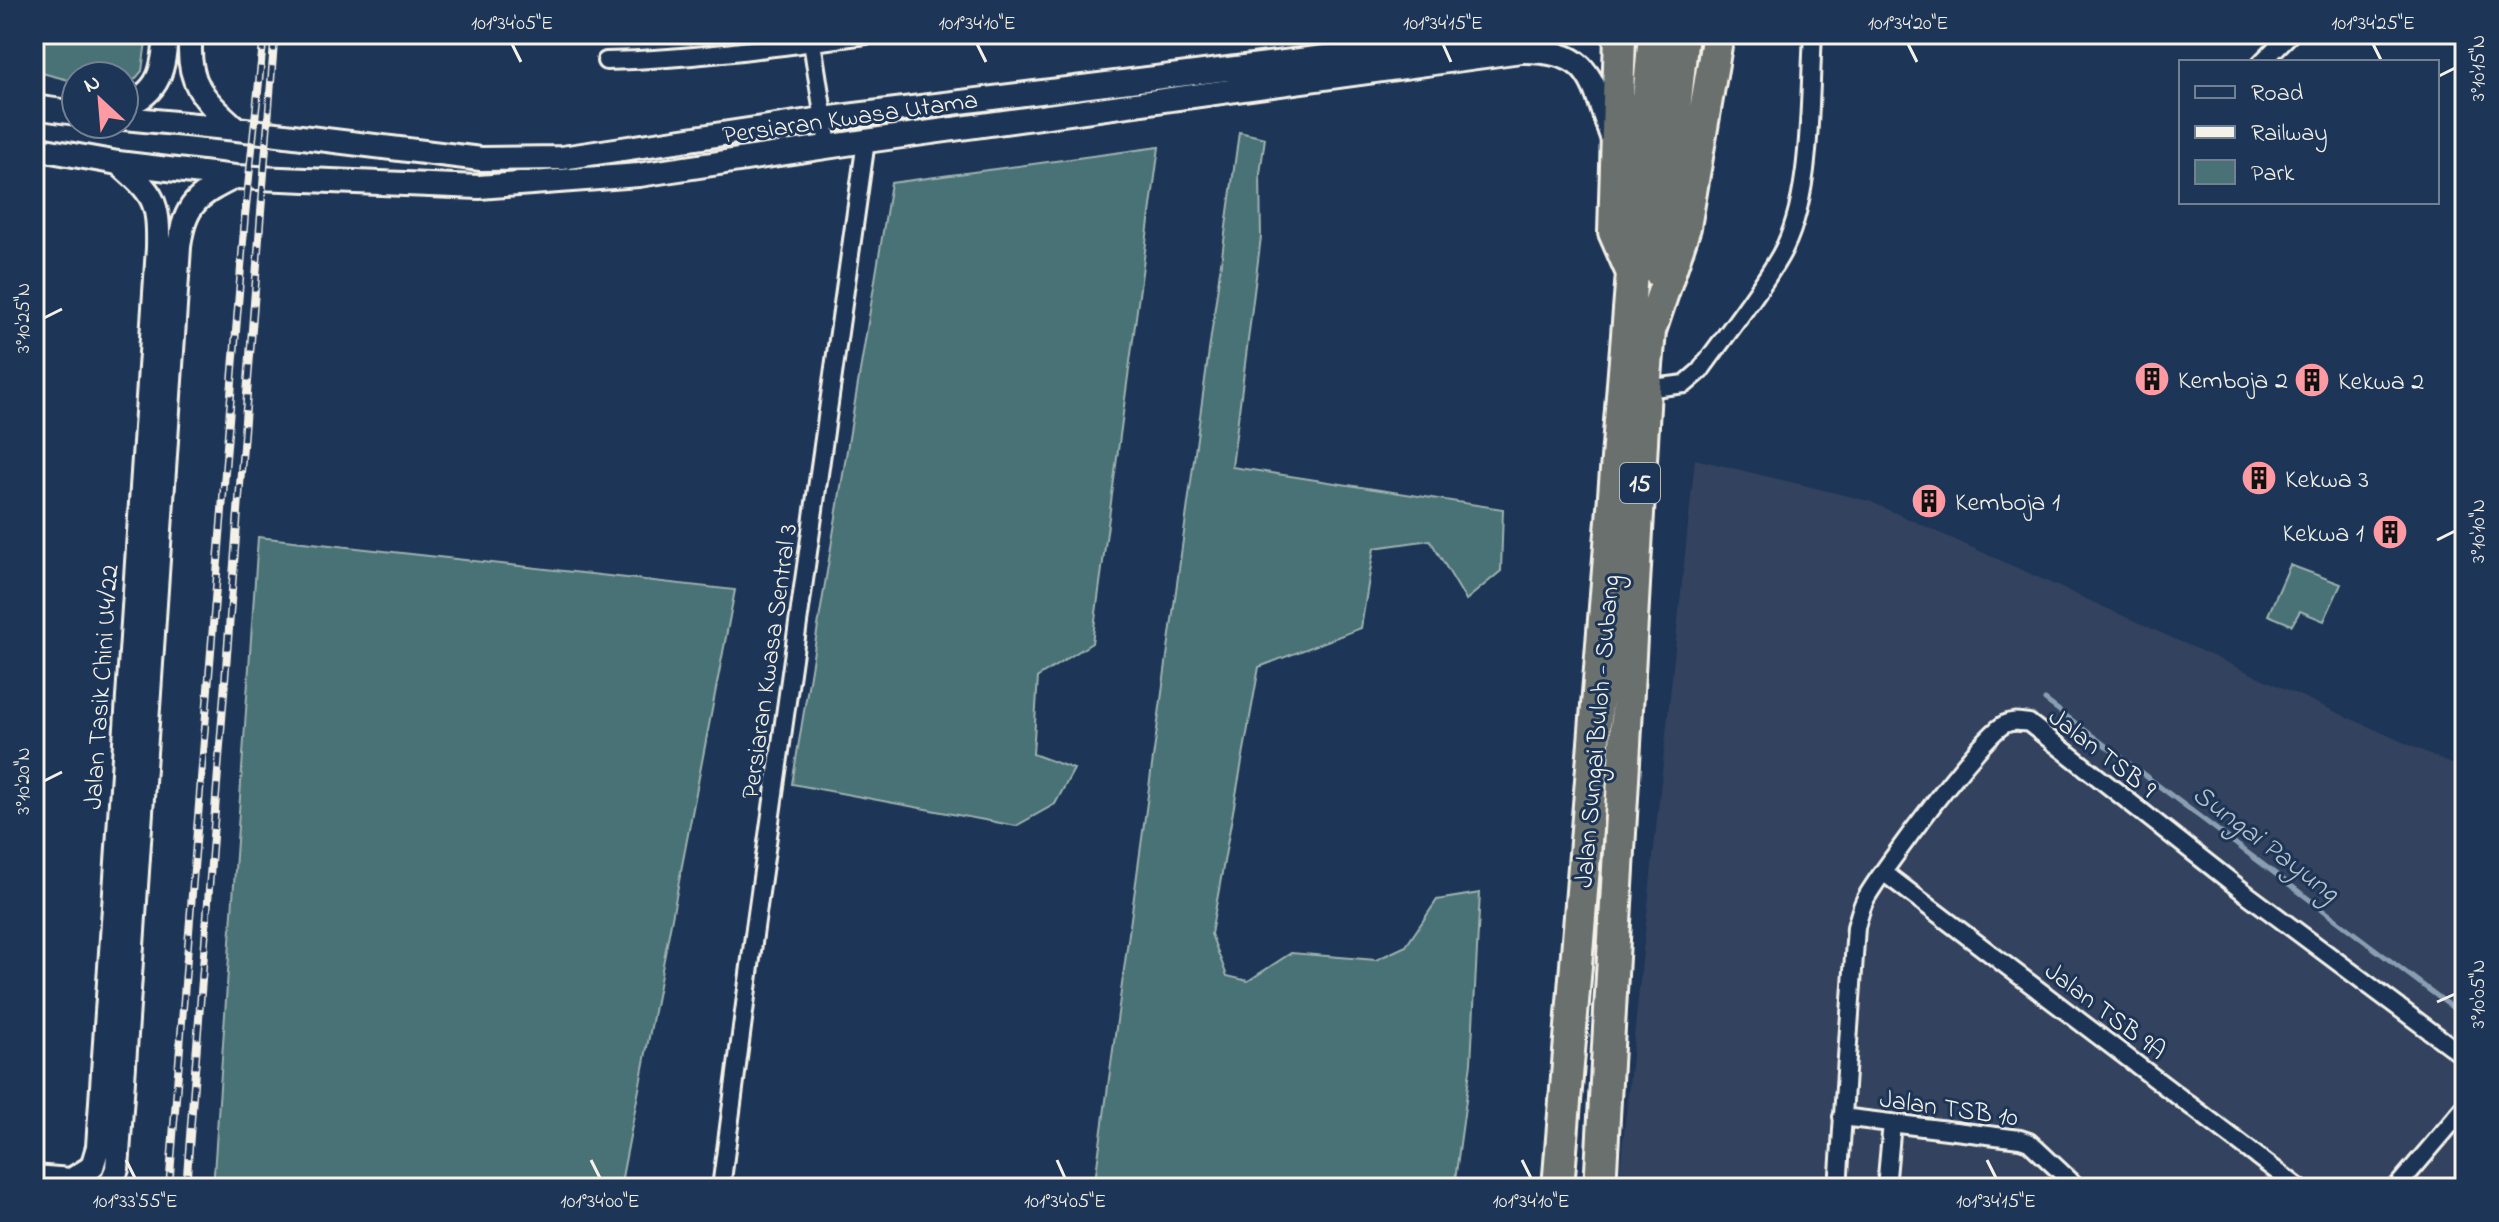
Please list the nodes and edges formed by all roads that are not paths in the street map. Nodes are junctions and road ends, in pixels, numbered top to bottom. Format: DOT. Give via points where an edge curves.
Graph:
graph roads {
  1 [pos="166,34"];
  2 [pos="191,34"];
  3 [pos="873,34"];
  4 [pos="1510,34"];
  5 [pos="1620,34"];
  6 [pos="1654,34"];
  7 [pos="1683,34"];
  8 [pos="1718,34"];
  9 [pos="1813,34"];
  10 [pos="2290,34"];
  11 [pos="812,42"];
  12 [pos="2264,60"];
  13 [pos="606,61"];
  14 [pos="140,96"];
  15 [pos="34,107"];
  16 [pos="60,111"];
  17 [pos="823,119"];
  18 [pos="140,120"];
  19 [pos="237,129"];
  20 [pos="866,141"];
  21 [pos="1615,145"];
  22 [pos="828,146"];
  23 [pos="34,148"];
  24 [pos="118,163"];
  25 [pos="1655,176"];
  26 [pos="235,177"];
  27 [pos="1632,273"];
  28 [pos="1650,331"];
  29 [pos="1645,389"];
  30 [pos="1883,872"];
  31 [pos="1614,940"];
  32 [pos="2465,1057"];
  33 [pos="2465,1107"];
  34 [pos="1842,1117"];
  35 [pos="1892,1123"];
  36 [pos="92,1167"];
  37 [pos="34,1177"];
  38 [pos="108,1188"];
  39 [pos="721,1188"];
  40 [pos="1558,1188"];
  41 [pos="1582,1188"];
  42 [pos="1600,1188"];
  43 [pos="1838,1188"];
  44 [pos="1886,1188"];
  45 [pos="2078,1188"];
  46 [pos="2299,1188"];
  47 [pos="2396,1188"];
  1 -- 14 [label="street" via="164,68 155,85"];
  2 -- 19 [label="street" via="189,70 199,91"];
  3 -- 11 [label="street"];
  4 -- 17 [label="street, Persiaran Kwasa Utama"];
  5 -- 21 [label="highway, Jalan Sungai Buloh - Subang / 15"];
  6 -- 25 [label="highway, Jalan Sungai Buloh - Subang"];
  7 -- 25 [label="highway, Jalan Sungai Buloh - Subang"];
  8 -- 28 [label="highway, Jalan Sungai Buloh - Subang / 15" via="1685,227"];
  9 -- 29 [label="street" via="1804,172 1782,254 1700,371 1685,384"];
  10 -- 12 [label="street"];
  11 -- 13 [label="street" via="664,60"];
  11 -- 17 [label="street"];
  15 -- 16 [label="street"];
  17 -- 19 [label="street, Persiaran Kwasa Utama" via="562,158 481,159"];
  17 -- 22 [label="street"];
  18 -- 19 [label="street, Persiaran Kwasa Utama"];
  20 -- 21 [label="street, Persiaran Kwasa Utama" via="1545,50 1566,55 1591,77"];
  20 -- 22 [label="street, Persiaran Kwasa Utama"];
  20 -- 39 [label="street, Persiaran Kwasa Sentral 3"];
  21 -- 27 [label="highway, Jalan Sungai Buloh - Subang / 15" via="1614,232"];
  22 -- 26 [label="street, Persiaran Kwasa Utama" via="639,175 479,187"];
  23 -- 24 [label="street, Persiaran Kwasa Utama"];
  24 -- 26 [label="street, Persiaran Kwasa Utama"];
  24 -- 36 [label="street, Jalan Tasik Chini U4/22" via="145,186 156,205 158,248 98,1147"];
  25 -- 27 [label="highway, Jalan Sungai Buloh - Subang"];
  25 -- 28 [label="highway, Jalan Sungai Buloh - Subang"];
  26 -- 38 [label="street, Jalan Tasik Chini U4/22" via="190,205 179,247 117,1169"];
  27 -- 40 [label="highway, Jalan Sungai Buloh - Subang / 15"];
  28 -- 29 [label="highway, Jalan Sungai Buloh - Subang / 15"];
  29 -- 31 [label="highway, Jalan Sungai Buloh - Subang / 15"];
  30 -- 32 [label="street, Jalan TSB 9" via="2001,725 2029,723"];
  30 -- 34 [label="street, Jalan TSB 9" via="1856,927"];
  30 -- 46 [label="street, Jalan TSB 9A"];
  31 -- 41 [label="highway" via="1601,964"];
  31 -- 42 [label="highway, Jalan Sungai Buloh - Subang / 15"];
  33 -- 47 [label="street"];
  34 -- 35 [label="street, Jalan TSB 10"];
  34 -- 43 [label="street, Jalan TSB 9"];
  35 -- 44 [label="street"];
  35 -- 45 [label="street, Jalan TSB 10" via="2029,1142"];
  36 -- 37 [label="street" via="71,1180"];
  36 -- 38 [label="street"];
}
